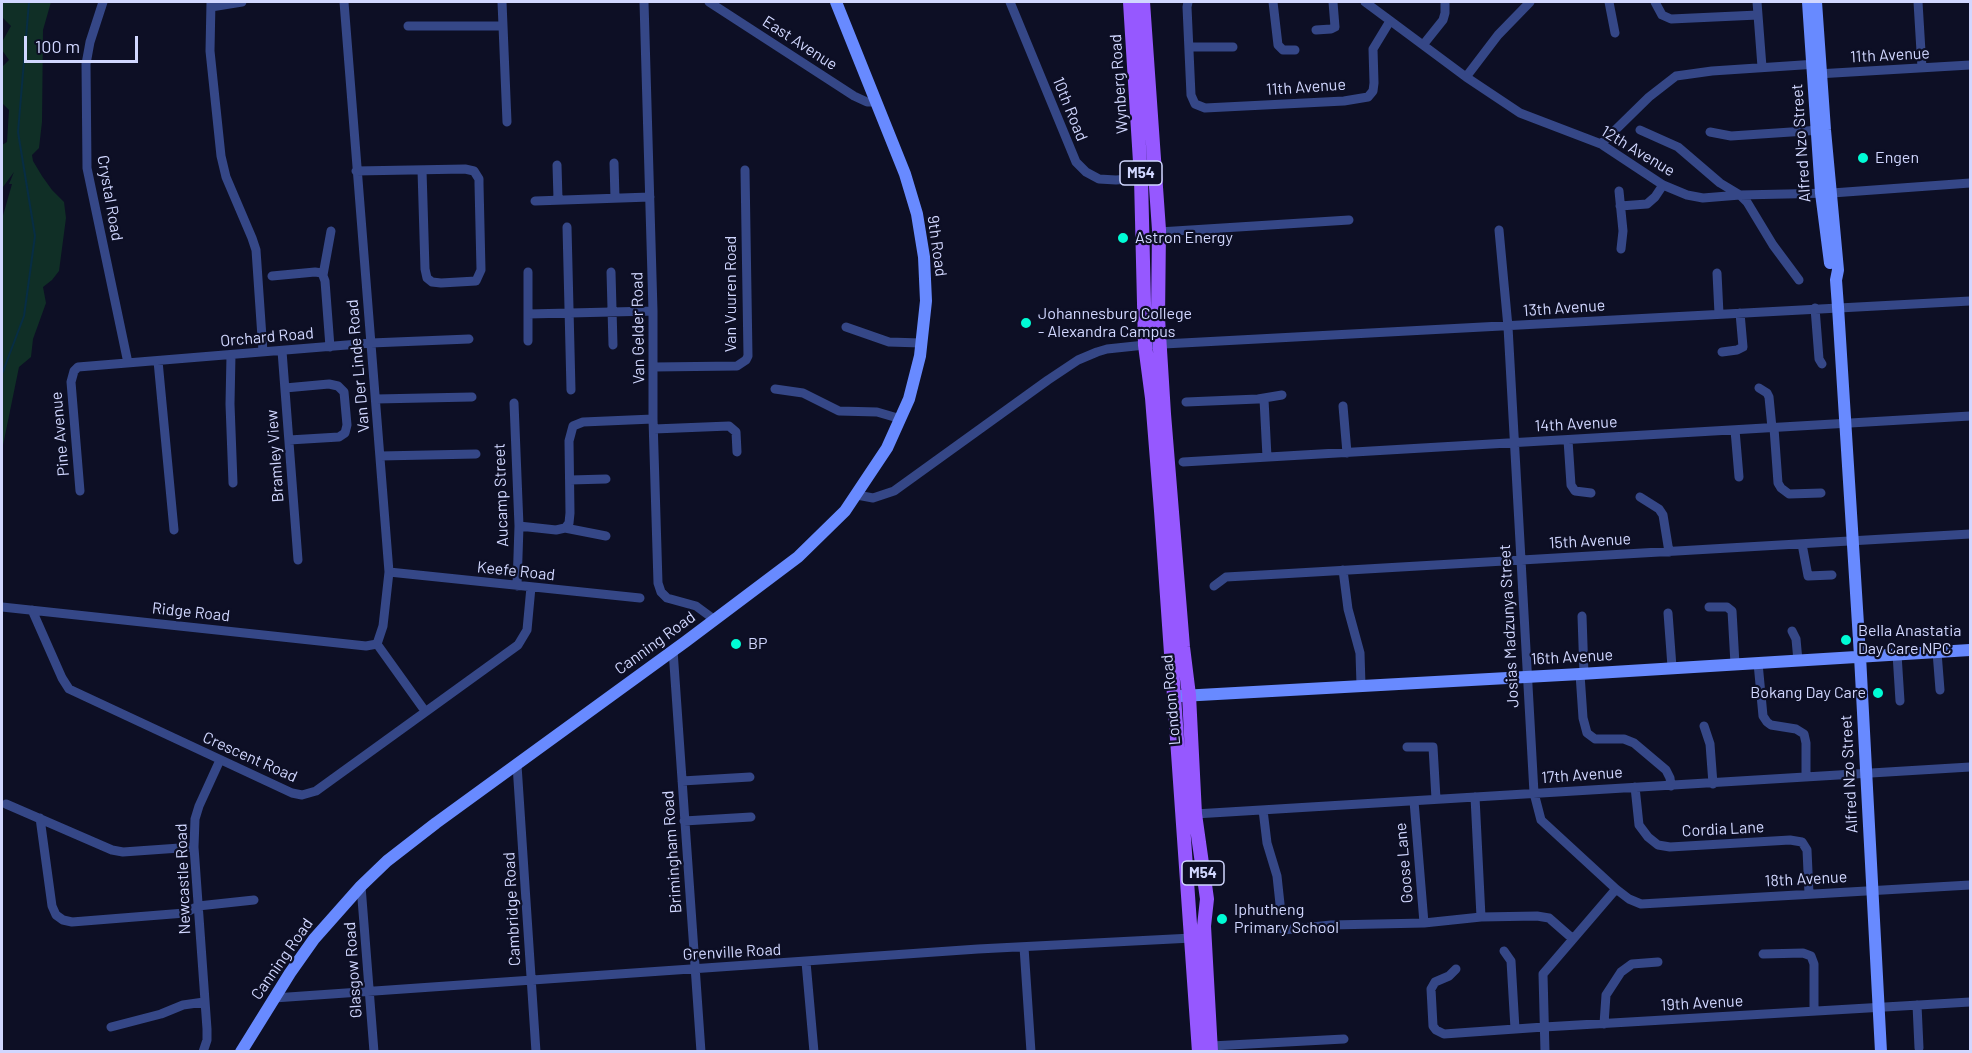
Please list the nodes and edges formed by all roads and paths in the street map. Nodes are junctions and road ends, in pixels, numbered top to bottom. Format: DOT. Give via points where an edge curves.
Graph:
graph roads {
  1 [pos="103,2"];
  2 [pos="242,2"];
  3 [pos="344,2"];
  4 [pos="502,2"];
  5 [pos="644,2"];
  6 [pos="709,2"];
  7 [pos="836,2"];
  8 [pos="1010,2"];
  9 [pos="1130,2"];
  10 [pos="1143,2"];
  11 [pos="1188,2"];
  12 [pos="1273,2"];
  13 [pos="1333,2"];
  14 [pos="1365,2"];
  15 [pos="1445,2"];
  16 [pos="1530,2"];
  17 [pos="1609,2"];
  18 [pos="1655,2"];
  19 [pos="1757,2"];
  20 [pos="1808,2"];
  21 [pos="1816,2"];
  22 [pos="1918,2"];
  23 [pos="211,4"];
  24 [pos="1758,15"];
  25 [pos="1390,21"];
  26 [pos="408,26"];
  27 [pos="503,26"];
  28 [pos="1316,30"];
  29 [pos="1615,33"];
  30 [pos="1423,45"];
  31 [pos="1188,47"];
  32 [pos="1233,47"];
  33 [pos="1295,50"];
  34 [pos="1971,65"];
  35 [pos="1762,67"];
  36 [pos="1922,68"];
  37 [pos="1816,69"];
  38 [pos="1466,77"];
  39 [pos="877,102"];
  40 [pos="507,122"];
  41 [pos="1640,130"];
  42 [pos="1821,130"];
  43 [pos="1710,132"];
  44 [pos="1601,144"];
  45 [pos="614,163"];
  46 [pos="557,165"];
  47 [pos="422,170"];
  48 [pos="745,170"];
  49 [pos="356,171"];
  50 [pos="1141,178"];
  51 [pos="1971,183"];
  52 [pos="1663,185"];
  53 [pos="1619,191"];
  54 [pos="1826,193"];
  55 [pos="1740,195"];
  56 [pos="650,197"];
  57 [pos="615,198"];
  58 [pos="558,199"];
  59 [pos="536,201"];
  60 [pos="1620,206"];
  61 [pos="1349,220"];
  62 [pos="567,226"];
  63 [pos="1499,230"];
  64 [pos="331,231"];
  65 [pos="1159,232"];
  66 [pos="1621,249"];
  67 [pos="528,272"];
  68 [pos="611,272"];
  69 [pos="1717,273"];
  70 [pos="323,275"];
  71 [pos="272,276"];
  72 [pos="1799,280"];
  73 [pos="1971,301"];
  74 [pos="1838,307"];
  75 [pos="1815,308"];
  76 [pos="612,311"];
  77 [pos="653,311"];
  78 [pos="569,312"];
  79 [pos="1740,313"];
  80 [pos="528,314"];
  81 [pos="1719,314"];
  82 [pos="846,327"];
  83 [pos="1508,327"];
  84 [pos="469,339"];
  85 [pos="528,341"];
  86 [pos="371,343"];
  87 [pos="921,343"];
  88 [pos="613,345"];
  89 [pos="1145,345"];
  90 [pos="1159,345"];
  91 [pos="330,347"];
  92 [pos="282,351"];
  93 [pos="263,352"];
  94 [pos="1722,352"];
  95 [pos="231,355"];
  96 [pos="158,361"];
  97 [pos="128,363"];
  98 [pos="1822,364"];
  99 [pos="654,368"];
  100 [pos="72,374"];
  101 [pos="285,388"];
  102 [pos="775,388"];
  103 [pos="1759,388"];
  104 [pos="571,390"];
  105 [pos="1282,395"];
  106 [pos="472,397"];
  107 [pos="376,399"];
  108 [pos="1264,399"];
  109 [pos="1186,402"];
  110 [pos="514,403"];
  111 [pos="1343,406"];
  112 [pos="1971,416"];
  113 [pos="901,419"];
  114 [pos="1846,423"];
  115 [pos="654,424"];
  116 [pos="1773,428"];
  117 [pos="1735,430"];
  118 [pos="289,440"];
  119 [pos="1568,440"];
  120 [pos="1514,443"];
  121 [pos="737,452"];
  122 [pos="1347,453"];
  123 [pos="476,454"];
  124 [pos="380,456"];
  125 [pos="1267,457"];
  126 [pos="1183,462"];
  127 [pos="1739,477"];
  128 [pos="606,479"];
  129 [pos="570,480"];
  130 [pos="233,483"];
  131 [pos="80,491"];
  132 [pos="1591,493"];
  133 [pos="1821,493"];
  134 [pos="857,495"];
  135 [pos="1640,497"];
  136 [pos="519,526"];
  137 [pos="565,528"];
  138 [pos="174,530"];
  139 [pos="1971,534"];
  140 [pos="606,536"];
  141 [pos="1852,540"];
  142 [pos="1802,544"];
  143 [pos="1669,552"];
  144 [pos="298,560"];
  145 [pos="1521,560"];
  146 [pos="1343,570"];
  147 [pos="389,572"];
  148 [pos="1832,575"];
  149 [pos="517,586"];
  150 [pos="1214,586"];
  151 [pos="531,587"];
  152 [pos="640,598"];
  153 [pos="2,607"];
  154 [pos="1709,607"];
  155 [pos="32,610"];
  156 [pos="1668,613"];
  157 [pos="1582,616"];
  158 [pos="715,620"];
  159 [pos="1792,631"];
  160 [pos="377,644"];
  161 [pos="673,650"];
  162 [pos="1971,650"];
  163 [pos="1937,652"];
  164 [pos="1897,654"];
  165 [pos="1860,656"];
  166 [pos="1798,661"];
  167 [pos="1758,663"];
  168 [pos="1735,664"];
  169 [pos="1672,667"];
  170 [pos="1582,674"];
  171 [pos="1526,676"];
  172 [pos="1361,685"];
  173 [pos="1940,690"];
  174 [pos="1182,696"];
  175 [pos="1900,701"];
  176 [pos="426,711"];
  177 [pos="1704,726"];
  178 [pos="1407,747"];
  179 [pos="220,760"];
  180 [pos="517,765"];
  181 [pos="1971,768"];
  182 [pos="1865,774"];
  183 [pos="750,777"];
  184 [pos="1806,777"];
  185 [pos="682,781"];
  186 [pos="1713,784"];
  187 [pos="1671,786"];
  188 [pos="1635,787"];
  189 [pos="1534,794"];
  190 [pos="1475,797"];
  191 [pos="1436,799"];
  192 [pos="1414,801"];
  193 [pos="6,804"];
  194 [pos="1263,810"];
  195 [pos="1195,814"];
  196 [pos="751,817"];
  197 [pos="40,818"];
  198 [pos="684,821"];
  199 [pos="194,847"];
  200 [pos="1971,885"];
  201 [pos="361,886"];
  202 [pos="1616,889"];
  203 [pos="1871,890"];
  204 [pos="1809,894"];
  205 [pos="254,900"];
  206 [pos="1280,904"];
  207 [pos="1644,904"];
  208 [pos="198,906"];
  209 [pos="1481,917"];
  210 [pos="1424,923"];
  211 [pos="1282,930"];
  212 [pos="1192,938"];
  213 [pos="1573,939"];
  214 [pos="1024,947"];
  215 [pos="1504,951"];
  216 [pos="1763,954"];
  217 [pos="807,962"];
  218 [pos="1658,962"];
  219 [pos="695,969"];
  220 [pos="1456,969"];
  221 [pos="531,981"];
  222 [pos="370,992"];
  223 [pos="274,998"];
  224 [pos="204,1002"];
  225 [pos="1971,1002"];
  226 [pos="1917,1005"];
  227 [pos="1878,1007"];
  228 [pos="1814,1011"];
  229 [pos="1604,1024"];
  230 [pos="111,1027"];
  231 [pos="1544,1027"];
  232 [pos="1515,1029"];
  233 [pos="1344,1040"];
  234 [pos="1919,1048"];
  235 [pos="1207,1050"];
  236 [pos="203,1052"];
  237 [pos="241,1052"];
  238 [pos="374,1052"];
  239 [pos="536,1052"];
  240 [pos="701,1052"];
  241 [pos="814,1052"];
  242 [pos="1031,1052"];
  243 [pos="1545,1052"];
  244 [pos="1881,1052"];
  1 -- 97 [label="street, Crystal Road" via="86,64 86,153"];
  2 -- 23 [label="street"];
  3 -- 49 [label="street, Van Der Linde Road"];
  4 -- 27 [label="street"];
  5 -- 56 [label="street, Van Gelder Road"];
  6 -- 39 [label="street, East Avenue" via="854,96"];
  7 -- 39 [label="street, 9th Road"];
  8 -- 50 [label="street, 10th Road" via="1076,162 1099,179"];
  9 -- 50 [label="main road, Wynberg Road / M54"];
  10 -- 65 [label="main road, Wynberg Road / M54"];
  11 -- 31 [label="street"];
  12 -- 33 [label="street" via="1277,44 1283,50"];
  13 -- 28 [label="street" via="1335,27"];
  14 -- 25 [label="street, 12th Avenue"];
  15 -- 30 [label="street" via="1443,20"];
  16 -- 38 [label="street"];
  17 -- 29 [label="street"];
  18 -- 24 [label="street" via="1662,15 1671,19"];
  19 -- 24 [label="street"];
  20 -- 37 [label="street, Alfred Nzo Street"];
  21 -- 37 [label="street, Alfred Nzo Street"];
  22 -- 36 [label="street"];
  23 -- 93 [label="street" via="210,57 221,156 256,250"];
  24 -- 35 [label="street"];
  25 -- 30 [label="street, 12th Avenue"];
  25 -- 31 [label="street, 11th Avenue" via="1373,49 1373,91 1368,97 1344,101 1199,106 1191,95"];
  26 -- 27 [label="street"];
  27 -- 40 [label="street"];
  30 -- 38 [label="street, 12th Avenue"];
  31 -- 32 [label="street"];
  34 -- 36 [label="street, 11th Avenue"];
  35 -- 37 [label="street, 11th Avenue"];
  35 -- 44 [label="street, 11th Avenue" via="1676,76"];
  36 -- 37 [label="street, 11th Avenue"];
  37 -- 42 [label="street, Alfred Nzo Street"];
  38 -- 44 [label="street, 12th Avenue" via="1523,115"];
  39 -- 87 [label="street, 9th Road" via="921,233 926,280"];
  41 -- 55 [label="street" via="1678,147"];
  42 -- 43 [label="street" via="1731,136"];
  42 -- 54 [label="street, Alfred Nzo Street"];
  44 -- 52 [label="street, 12th Avenue"];
  45 -- 57 [label="street"];
  46 -- 58 [label="street"];
  47 -- 47 [label="street" via="465,169 474,171 479,178 481,270 476,281 436,283 426,276"];
  47 -- 49 [label="street"];
  48 -- 99 [label="street, Van Vuuren Road" via="748,356 737,366"];
  49 -- 86 [label="street, Van Der Linde Road"];
  50 -- 89 [label="main road, Wynberg Road / M54"];
  51 -- 54 [label="street, 12th Avenue"];
  52 -- 55 [label="street, 12th Avenue" via="1699,198"];
  52 -- 60 [label="street" via="1647,204"];
  53 -- 60 [label="street"];
  54 -- 55 [label="street, 12th Avenue"];
  54 -- 74 [label="street, Alfred Nzo Street" via="1838,273"];
  55 -- 72 [label="street"];
  56 -- 57 [label="street"];
  56 -- 77 [label="street, Van Gelder Road"];
  57 -- 58 [label="street"];
  58 -- 59 [label="street"];
  60 -- 66 [label="street"];
  61 -- 65 [label="street"];
  62 -- 78 [label="street"];
  63 -- 83 [label="street, Josias Madzunya Street"];
  64 -- 70 [label="street"];
  65 -- 90 [label="main road, Wynberg Road / M54"];
  67 -- 80 [label="street"];
  68 -- 76 [label="street"];
  69 -- 81 [label="street"];
  70 -- 71 [label="street" via="315,272"];
  70 -- 91 [label="street"];
  73 -- 74 [label="street, 13th Avenue"];
  74 -- 75 [label="street, 13th Avenue"];
  74 -- 114 [label="street, Alfred Nzo Street"];
  75 -- 79 [label="street, 13th Avenue"];
  75 -- 98 [label="street"];
  76 -- 77 [label="street"];
  76 -- 78 [label="street"];
  76 -- 88 [label="street"];
  77 -- 99 [label="street, Van Gelder Road"];
  78 -- 80 [label="street"];
  78 -- 104 [label="street"];
  79 -- 81 [label="street, 13th Avenue"];
  79 -- 94 [label="street" via="1743,347"];
  80 -- 85 [label="street"];
  81 -- 83 [label="street, 13th Avenue"];
  82 -- 87 [label="street" via="890,342"];
  83 -- 90 [label="street, 13th Avenue"];
  83 -- 120 [label="street, Josias Madzunya Street"];
  84 -- 86 [label="street, Orchard Road"];
  86 -- 91 [label="street, Orchard Road"];
  86 -- 107 [label="street, Van Der Linde Road"];
  87 -- 113 [label="street, 9th Road"];
  89 -- 90 [label="street, 13th Avenue"];
  89 -- 134 [label="street" via="1107,349 1078,360 894,491 873,498"];
  89 -- 174 [label="main road, London Road / M54"];
  90 -- 174 [label="main road, London Road / M54" via="1182,638"];
  91 -- 92 [label="street, Orchard Road"];
  92 -- 93 [label="street, Orchard Road"];
  92 -- 101 [label="street, Bramley View"];
  93 -- 95 [label="street, Orchard Road"];
  95 -- 96 [label="street, Orchard Road"];
  95 -- 130 [label="street"];
  96 -- 97 [label="street, Orchard Road"];
  96 -- 138 [label="street"];
  97 -- 100 [label="street, Orchard Road" via="82,366"];
  99 -- 115 [label="street, Van Gelder Road"];
  100 -- 131 [label="street, Pine Avenue"];
  101 -- 118 [label="street, Bramley View"];
  101 -- 118 [label="street" via="339,386 344,392 346,416 342,435"];
  102 -- 113 [label="street" via="803,393 839,411 877,412"];
  103 -- 116 [label="street" via="1769,397"];
  105 -- 108 [label="street"];
  106 -- 107 [label="street"];
  107 -- 124 [label="street, Van Der Linde Road"];
  108 -- 109 [label="street"];
  108 -- 125 [label="street"];
  110 -- 136 [label="street, Aucamp Street"];
  111 -- 122 [label="street"];
  112 -- 114 [label="street, 14th Avenue"];
  113 -- 134 [label="street, 9th Road"];
  114 -- 116 [label="street, 14th Avenue"];
  114 -- 141 [label="street, Alfred Nzo Street"];
  115 -- 121 [label="street" via="729,426 736,432"];
  115 -- 129 [label="street" via="583,422 573,426 569,441"];
  115 -- 158 [label="street, Van Gelder Road" via="659,586 667,598 696,606"];
  116 -- 117 [label="street, 14th Avenue"];
  116 -- 133 [label="street" via="1781,488 1789,494"];
  117 -- 119 [label="street, 14th Avenue"];
  117 -- 127 [label="street"];
  118 -- 144 [label="street, Bramley View"];
  119 -- 120 [label="street, 14th Avenue"];
  119 -- 132 [label="street" via="1571,485 1575,491"];
  120 -- 122 [label="street, 14th Avenue"];
  120 -- 145 [label="street, Josias Madzunya Street"];
  122 -- 125 [label="street, 14th Avenue"];
  123 -- 124 [label="street"];
  124 -- 147 [label="street, Van Der Linde Road"];
  125 -- 126 [label="street, 14th Avenue"];
  128 -- 129 [label="street"];
  129 -- 137 [label="street" via="570,517"];
  134 -- 158 [label="street, Canning Road" via="810,546"];
  135 -- 143 [label="street" via="1664,517"];
  136 -- 137 [label="street"];
  136 -- 149 [label="street, Aucamp Street"];
  137 -- 140 [label="street"];
  139 -- 141 [label="street, 15th Avenue"];
  141 -- 142 [label="street, 15th Avenue"];
  141 -- 165 [label="street, Alfred Nzo Street"];
  142 -- 143 [label="street, 15th Avenue"];
  142 -- 148 [label="street" via="1808,575"];
  143 -- 145 [label="street, 15th Avenue"];
  145 -- 146 [label="street, 15th Avenue"];
  145 -- 171 [label="street, Josias Madzunya Street"];
  146 -- 150 [label="street, 15th Avenue" via="1226,578"];
  146 -- 172 [label="street" via="1360,653"];
  147 -- 149 [label="street, Keefe Road"];
  147 -- 160 [label="street, Van Der Linde Road"];
  149 -- 151 [label="street, Keefe Road"];
  151 -- 152 [label="street, Keefe Road"];
  151 -- 176 [label="street, Crescent Road" via="522,640"];
  153 -- 155 [label="street, Ridge Road"];
  154 -- 168 [label="street" via="1732,611"];
  155 -- 160 [label="street, Ridge Road" via="366,646"];
  155 -- 179 [label="street, Crescent Road" via="69,689"];
  156 -- 169 [label="street"];
  157 -- 170 [label="street"];
  158 -- 161 [label="street, Canning Road"];
  159 -- 166 [label="street"];
  160 -- 176 [label="street"];
  161 -- 180 [label="street, Canning Road"];
  161 -- 185 [label="street, Brimingham Road"];
  162 -- 163 [label="street, 16th Avenue"];
  163 -- 164 [label="street, 16th Avenue"];
  163 -- 173 [label="street"];
  164 -- 165 [label="street, 16th Avenue"];
  164 -- 175 [label="street"];
  165 -- 166 [label="street, 16th Avenue"];
  165 -- 182 [label="street, Alfred Nzo Street"];
  166 -- 167 [label="street, 16th Avenue"];
  167 -- 168 [label="street, 16th Avenue"];
  167 -- 184 [label="street" via="1763,716 1772,725 1804,734"];
  168 -- 169 [label="street, 16th Avenue"];
  169 -- 170 [label="street, 16th Avenue"];
  170 -- 171 [label="street, 16th Avenue"];
  170 -- 187 [label="street" via="1587,733 1595,739 1634,743 1666,770"];
  171 -- 172 [label="street, 16th Avenue"];
  171 -- 189 [label="street, Josias Madzunya Street"];
  172 -- 174 [label="street, 16th Avenue"];
  174 -- 195 [label="main road, London Road / M54"];
  174 -- 212 [label="main road, London Road / M54"];
  176 -- 179 [label="street, Crescent Road" via="307,795 292,793"];
  177 -- 186 [label="street" via="1710,744"];
  178 -- 191 [label="street" via="1433,747"];
  179 -- 199 [label="street, Newcastle Road" via="196,813"];
  180 -- 201 [label="street, Canning Road" via="402,849"];
  180 -- 221 [label="street, Cambridge Road"];
  181 -- 182 [label="street, 17th Avenue"];
  182 -- 184 [label="street, 17th Avenue"];
  182 -- 203 [label="street, Alfred Nzo Street"];
  183 -- 185 [label="street"];
  184 -- 186 [label="street, 17th Avenue"];
  185 -- 198 [label="street, Brimingham Road"];
  186 -- 187 [label="street, 17th Avenue"];
  187 -- 188 [label="street, 17th Avenue"];
  188 -- 189 [label="street, 17th Avenue"];
  188 -- 204 [label="street, Cordia Lane" via="1639,825 1658,844 1670,847 1802,842 1807,850"];
  189 -- 190 [label="street, 17th Avenue"];
  189 -- 202 [label="street, Josias Madzunya Street" via="1543,822"];
  190 -- 191 [label="street, 17th Avenue"];
  190 -- 209 [label="street"];
  191 -- 192 [label="street, 17th Avenue"];
  192 -- 194 [label="street, 17th Avenue"];
  192 -- 210 [label="street, Goose Lane"];
  193 -- 197 [label="street"];
  194 -- 195 [label="street, 17th Avenue"];
  194 -- 206 [label="street"];
  195 -- 235 [label="main road, London Road / M54" via="1207,900"];
  196 -- 198 [label="street"];
  197 -- 199 [label="street" via="117,852"];
  197 -- 208 [label="street" via="52,906 63,920 185,913"];
  198 -- 219 [label="street, Brimingham Road"];
  199 -- 208 [label="street, Newcastle Road"];
  200 -- 203 [label="street, 18th Avenue"];
  201 -- 222 [label="street, Glasgow Road"];
  201 -- 223 [label="street, Canning Road" via="314,939"];
  202 -- 207 [label="street, Josias Madzunya Street"];
  202 -- 213 [label="street"];
  203 -- 204 [label="street, 18th Avenue"];
  203 -- 227 [label="street, Alfred Nzo Street"];
  204 -- 207 [label="street, 18th Avenue"];
  205 -- 208 [label="street"];
  208 -- 224 [label="street, Newcastle Road"];
  209 -- 210 [label="street"];
  209 -- 213 [label="street" via="1545,916"];
  210 -- 211 [label="street"];
  212 -- 214 [label="street, Grenville Road"];
  212 -- 235 [label="main road, London Road / M54"];
  213 -- 231 [label="street" via="1543,974"];
  214 -- 217 [label="street, Grenville Road"];
  214 -- 242 [label="street"];
  215 -- 232 [label="street" via="1511,961"];
  216 -- 228 [label="street" via="1811,956"];
  217 -- 219 [label="street, Grenville Road"];
  217 -- 241 [label="street"];
  218 -- 229 [label="street" via="1632,964 1621,972 1606,995"];
  219 -- 221 [label="street, Grenville Road"];
  219 -- 240 [label="street, Brimingham Road"];
  220 -- 232 [label="street, 19th Avenue" via="1431,987 1436,1030 1446,1034"];
  221 -- 222 [label="street, Grenville Road"];
  221 -- 239 [label="street, Cambridge Road"];
  222 -- 223 [label="street, Grenville Road"];
  222 -- 238 [label="street, Glasgow Road"];
  223 -- 237 [label="street, Canning Road"];
  224 -- 230 [label="street"];
  224 -- 236 [label="street, Newcastle Road" via="207,1034"];
  225 -- 226 [label="street, 19th Avenue"];
  226 -- 227 [label="street, 19th Avenue"];
  226 -- 234 [label="street"];
  227 -- 228 [label="street, 19th Avenue"];
  227 -- 244 [label="street, Alfred Nzo Street"];
  228 -- 229 [label="street, 19th Avenue"];
  229 -- 231 [label="street, 19th Avenue"];
  231 -- 232 [label="street, 19th Avenue"];
  231 -- 243 [label="street"];
  233 -- 235 [label="street"];
}
